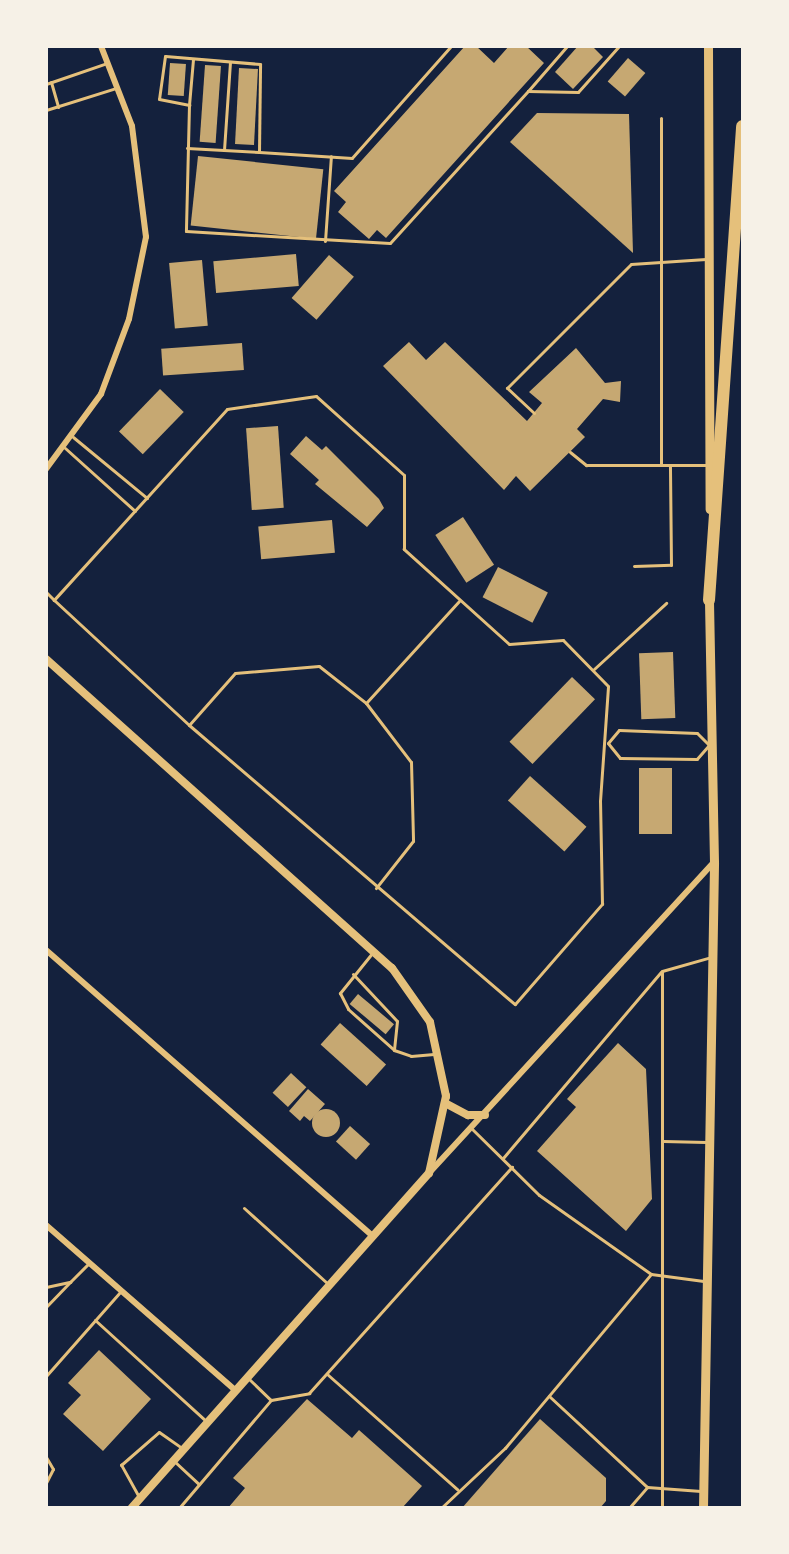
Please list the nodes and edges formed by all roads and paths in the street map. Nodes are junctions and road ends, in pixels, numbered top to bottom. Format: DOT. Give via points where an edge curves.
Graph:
graph roads {
  1 [pos="101,46"];
  2 [pos="451,46"];
  3 [pos="567,46"];
  4 [pos="619,46"];
  5 [pos="708,46"];
  6 [pos="193,58"];
  7 [pos="230,62"];
  8 [pos="107,63"];
  9 [pos="49,83"];
  10 [pos="117,88"];
  11 [pos="528,91"];
  12 [pos="189,105"];
  13 [pos="58,107"];
  14 [pos="46,110"];
  15 [pos="661,118"];
  16 [pos="742,126"];
  17 [pos="187,148"];
  18 [pos="224,150"];
  19 [pos="259,152"];
  20 [pos="332,156"];
  21 [pos="325,241"];
  22 [pos="710,258"];
  23 [pos="659,261"];
  24 [pos="534,413"];
  25 [pos="74,437"];
  26 [pos="65,448"];
  27 [pos="570,452"];
  28 [pos="661,465"];
  29 [pos="670,465"];
  30 [pos="710,465"];
  31 [pos="46,469"];
  32 [pos="147,498"];
  33 [pos="135,511"];
  34 [pos="634,566"];
  35 [pos="46,592"];
  36 [pos="54,600"];
  37 [pos="709,600"];
  38 [pos="459,601"];
  39 [pos="666,603"];
  40 [pos="46,659"];
  41 [pos="594,669"];
  42 [pos="366,703"];
  43 [pos="189,725"];
  44 [pos="606,743"];
  45 [pos="709,745"];
  46 [pos="714,862"];
  47 [pos="376,888"];
  48 [pos="46,950"];
  49 [pos="374,951"];
  50 [pos="708,958"];
  51 [pos="662,971"];
  52 [pos="352,974"];
  53 [pos="394,1050"];
  54 [pos="439,1053"];
  55 [pos="445,1103"];
  56 [pos="485,1115"];
  57 [pos="472,1129"];
  58 [pos="663,1141"];
  59 [pos="706,1142"];
  60 [pos="503,1158"];
  61 [pos="512,1167"];
  62 [pos="429,1173"];
  63 [pos="244,1208"];
  64 [pos="46,1225"];
  65 [pos="372,1236"];
  66 [pos="89,1263"];
  67 [pos="651,1274"];
  68 [pos="665,1278"];
  69 [pos="704,1281"];
  70 [pos="70,1282"];
  71 [pos="329,1285"];
  72 [pos="46,1287"];
  73 [pos="121,1291"];
  74 [pos="46,1307"];
  75 [pos="95,1320"];
  76 [pos="327,1374"];
  77 [pos="46,1376"];
  78 [pos="248,1378"];
  79 [pos="236,1391"];
  80 [pos="549,1395"];
  81 [pos="271,1400"];
  82 [pos="208,1423"];
  83 [pos="184,1450"];
  84 [pos="46,1457"];
  85 [pos="174,1461"];
  86 [pos="46,1483"];
  87 [pos="199,1484"];
  88 [pos="647,1487"];
  89 [pos="662,1488"];
  90 [pos="457,1489"];
  91 [pos="703,1491"];
  92 [pos="140,1498"];
  93 [pos="132,1508"];
  94 [pos="179,1508"];
  95 [pos="441,1508"];
  96 [pos="629,1508"];
  97 [pos="662,1508"];
  98 [pos="703,1508"];
  1 -- 8 [label="street"];
  2 -- 20 [label="lane" via="352,158"];
  3 -- 11 [label="lane"];
  4 -- 11 [label="lane" via="578,92"];
  5 -- 22 [label="main road"];
  6 -- 7 [label="lane"];
  6 -- 12 [label="lane"];
  6 -- 12 [label="lane" via="161,60 159,99"];
  7 -- 18 [label="lane"];
  7 -- 19 [label="lane" via="260,64 264,72"];
  8 -- 9 [label="lane"];
  8 -- 10 [label="street"];
  9 -- 13 [label="lane"];
  10 -- 13 [label="lane"];
  10 -- 25 [label="street" via="132,126 146,237 129,320 101,393"];
  11 -- 21 [label="lane" via="390,243"];
  12 -- 17 [label="lane"];
  13 -- 14 [label="lane"];
  15 -- 23 [label="lane"];
  16 -- 37 [label="highway"];
  17 -- 18 [label="lane"];
  17 -- 21 [label="lane" via="186,231"];
  18 -- 19 [label="lane"];
  19 -- 20 [label="lane"];
  20 -- 21 [label="lane"];
  22 -- 23 [label="lane"];
  22 -- 30 [label="main road"];
  23 -- 24 [label="lane" via="632,264 507,387"];
  23 -- 28 [label="lane"];
  25 -- 26 [label="street"];
  25 -- 32 [label="lane"];
  26 -- 31 [label="street"];
  26 -- 33 [label="lane"];
  27 -- 28 [label="lane" via="586,465"];
  28 -- 29 [label="lane"];
  29 -- 30 [label="lane"];
  29 -- 34 [label="lane" via="671,565"];
  30 -- 37 [label="main road"];
  32 -- 33 [label="lane"];
  32 -- 38 [label="lane" via="227,409 316,396 404,475 404,549"];
  33 -- 36 [label="lane"];
  35 -- 36 [label="lane"];
  36 -- 43 [label="lane"];
  37 -- 45 [label="main road"];
  38 -- 41 [label="lane" via="509,644 563,640"];
  38 -- 42 [label="lane"];
  39 -- 41 [label="lane"];
  40 -- 49 [label="street"];
  41 -- 44 [label="lane" via="608,686"];
  42 -- 43 [label="lane" via="319,666 235,673"];
  42 -- 47 [label="lane" via="411,762 413,841"];
  43 -- 47 [label="lane"];
  44 -- 45 [label="lane" via="619,730 697,733"];
  44 -- 45 [label="lane" via="620,758 658,759 697,759"];
  44 -- 47 [label="lane" via="602,904 515,1004"];
  45 -- 46 [label="main road"];
  46 -- 50 [label="main road"];
  46 -- 56 [label="street"];
  48 -- 65 [label="street"];
  49 -- 52 [label="lane"];
  49 -- 54 [label="street" via="409,987 430,1023"];
  50 -- 51 [label="lane"];
  50 -- 59 [label="main road"];
  51 -- 58 [label="lane"];
  51 -- 60 [label="lane"];
  52 -- 53 [label="lane" via="397,1021"];
  52 -- 53 [label="lane" via="340,993 348,1009"];
  53 -- 54 [label="lane" via="411,1056"];
  54 -- 55 [label="street"];
  55 -- 56 [label="street" via="468,1115"];
  55 -- 62 [label="street"];
  56 -- 57 [label="street"];
  57 -- 60 [label="lane"];
  57 -- 62 [label="street"];
  58 -- 59 [label="lane"];
  58 -- 68 [label="lane"];
  59 -- 69 [label="main road"];
  60 -- 61 [label="lane"];
  61 -- 67 [label="lane" via="570,1220"];
  61 -- 76 [label="lane"];
  62 -- 65 [label="street"];
  63 -- 71 [label="lane"];
  64 -- 66 [label="street"];
  65 -- 71 [label="street"];
  66 -- 70 [label="lane"];
  66 -- 73 [label="street"];
  67 -- 68 [label="lane"];
  67 -- 80 [label="lane"];
  68 -- 69 [label="lane"];
  68 -- 89 [label="lane"];
  69 -- 91 [label="main road"];
  70 -- 72 [label="lane"];
  70 -- 74 [label="lane"];
  71 -- 78 [label="street"];
  73 -- 75 [label="lane"];
  73 -- 79 [label="street"];
  75 -- 77 [label="lane"];
  75 -- 82 [label="lane"];
  76 -- 81 [label="lane" via="309,1393"];
  76 -- 90 [label="lane"];
  78 -- 79 [label="street"];
  78 -- 81 [label="lane"];
  79 -- 82 [label="street"];
  80 -- 88 [label="lane"];
  80 -- 90 [label="lane" via="505,1448"];
  81 -- 87 [label="lane"];
  82 -- 83 [label="street"];
  83 -- 85 [label="street"];
  83 -- 92 [label="lane" via="159,1432 121,1465"];
  84 -- 86 [label="lane" via="53,1469"];
  85 -- 87 [label="lane"];
  85 -- 92 [label="street"];
  87 -- 94 [label="lane"];
  88 -- 89 [label="lane"];
  88 -- 96 [label="lane"];
  89 -- 91 [label="lane"];
  89 -- 97 [label="lane"];
  90 -- 95 [label="lane"];
  91 -- 98 [label="main road"];
  92 -- 93 [label="street"];
}
